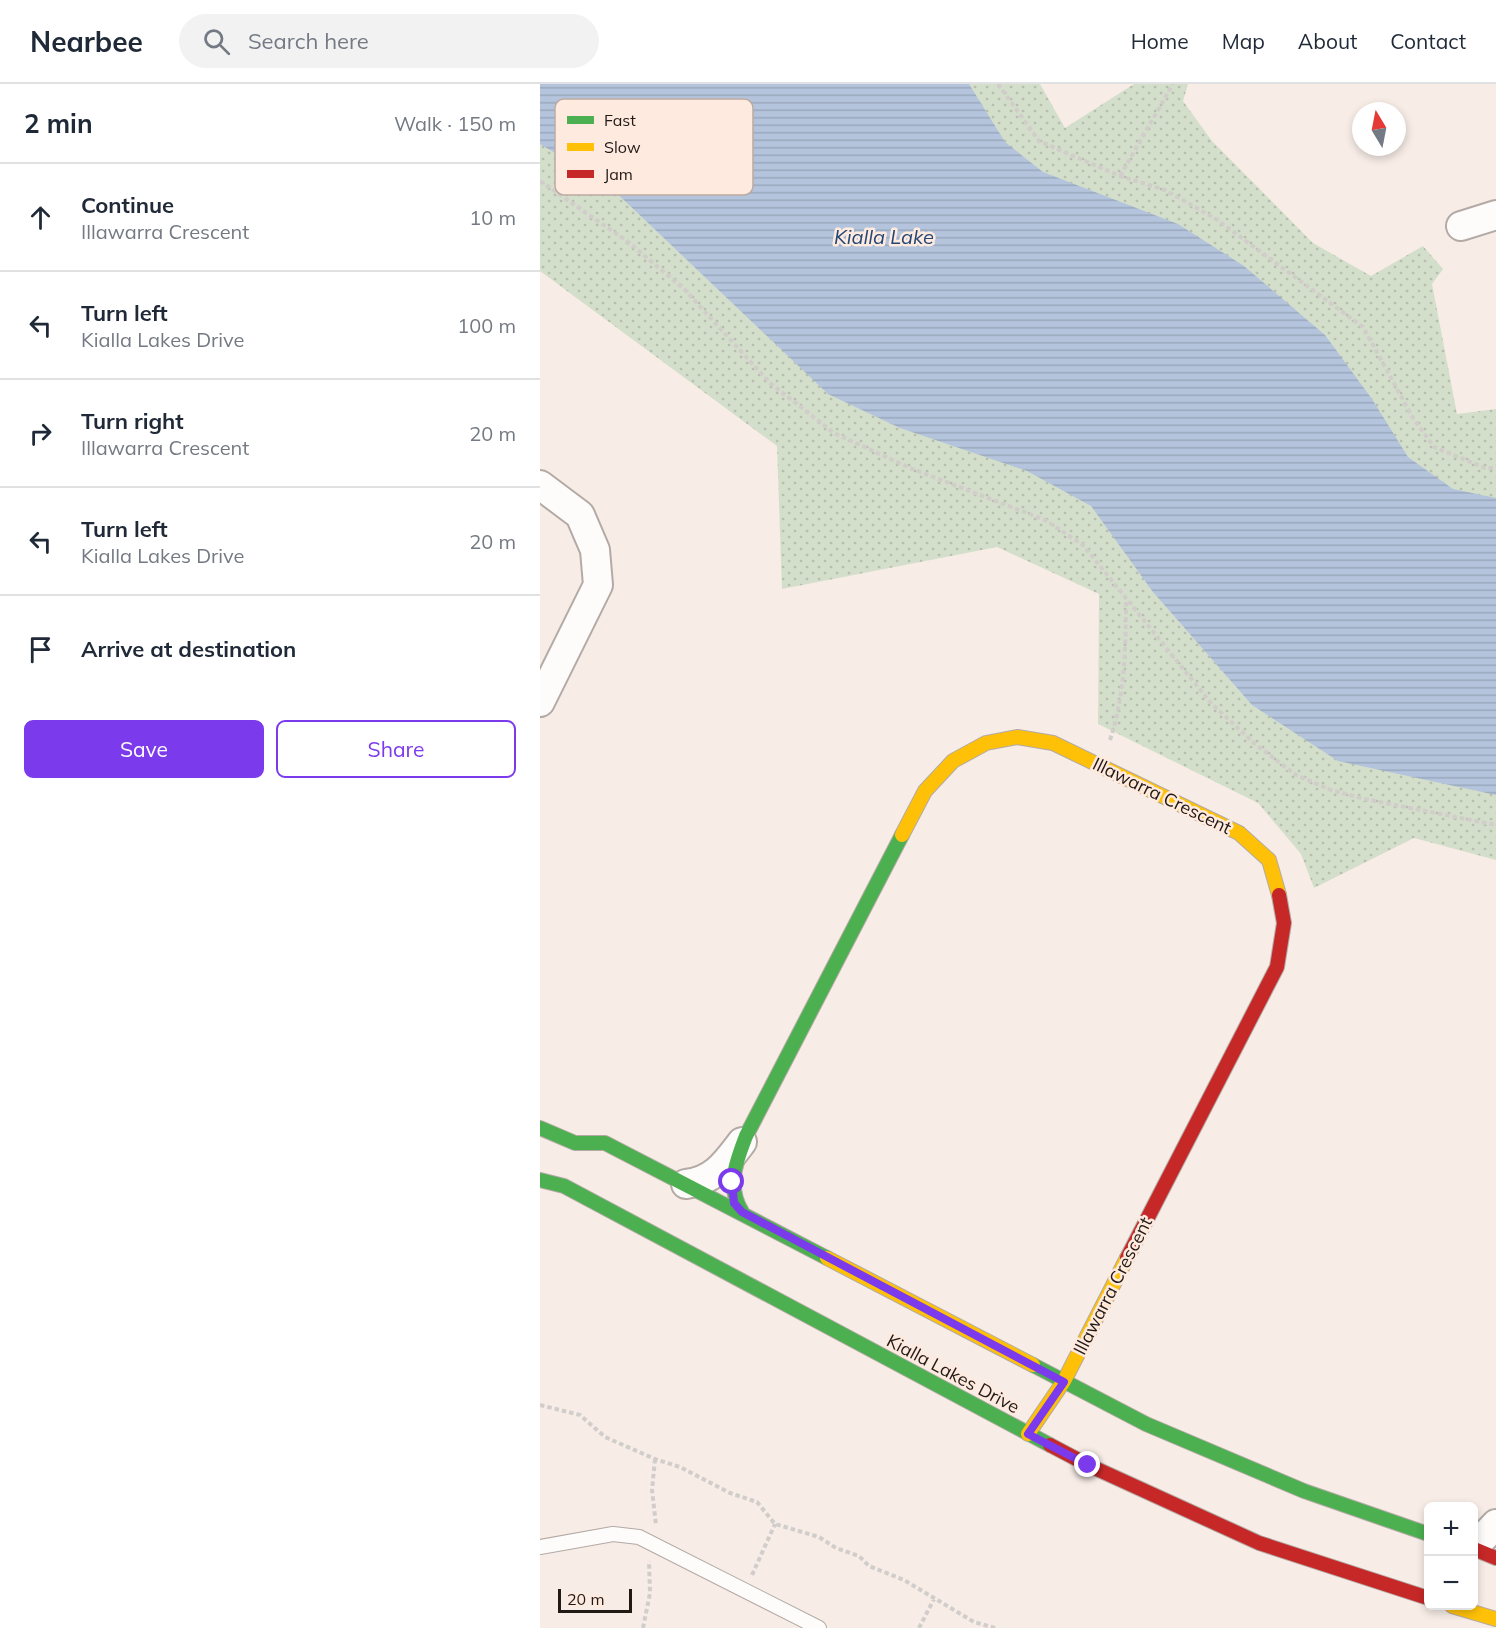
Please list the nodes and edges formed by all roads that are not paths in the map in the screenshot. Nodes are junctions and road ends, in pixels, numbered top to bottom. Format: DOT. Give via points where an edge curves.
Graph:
graph roads {
  1 [pos="1496,215"];
  2 [pos="1461,226"];
  3 [pos="540,485"];
  4 [pos="540,702"];
  5 [pos="540,1127"];
  6 [pos="746,1136"];
  7 [pos="540,1144"];
  8 [pos="540,1180"];
  9 [pos="686,1184"];
  10 [pos="742,1212"];
  11 [pos="1064,1382"];
  12 [pos="1028,1434"];
  13 [pos="1496,1524"];
  14 [pos="1424,1533"];
  15 [pos="1478,1541"];
  16 [pos="540,1547"];
  17 [pos="1478,1551"];
  18 [pos="1496,1558"];
  19 [pos="1424,1597"];
  20 [pos="1469,1610"];
  21 [pos="1496,1618"];
  22 [pos="819,1628"];
  1 -- 2 [label="street"];
  3 -- 4 [label="street" via="580,515 595,550 598,585"];
  5 -- 7 [label="street"];
  5 -- 9 [label="street" via="575,1143 605,1143"];
  6 -- 9 [label="street, Illawarra Crescent" via="716,1174"];
  6 -- 10 [label="street, Illawarra Crescent" via="732,1182 734,1203"];
  6 -- 11 [label="street, Illawarra Crescent" via="926,791 953,761 986,742 1017,737 1053,743 1239,833 1269,861 1284,923 1277,967"];
  8 -- 12 [label="street, Kialla Lakes Drive" via="564,1186"];
  9 -- 10 [label="street"];
  10 -- 11 [label="street"];
  11 -- 12 [label="street, Illawarra Crescent"];
  11 -- 14 [label="street" via="1146,1424 1239,1464"];
  12 -- 19 [label="street, Kialla Lakes Drive" via="1259,1543"];
  13 -- 15 [label="street"];
  16 -- 22 [label="lane" via="613,1534 639,1537"];
  17 -- 18 [label="street"];
  20 -- 21 [label="street"];
}
